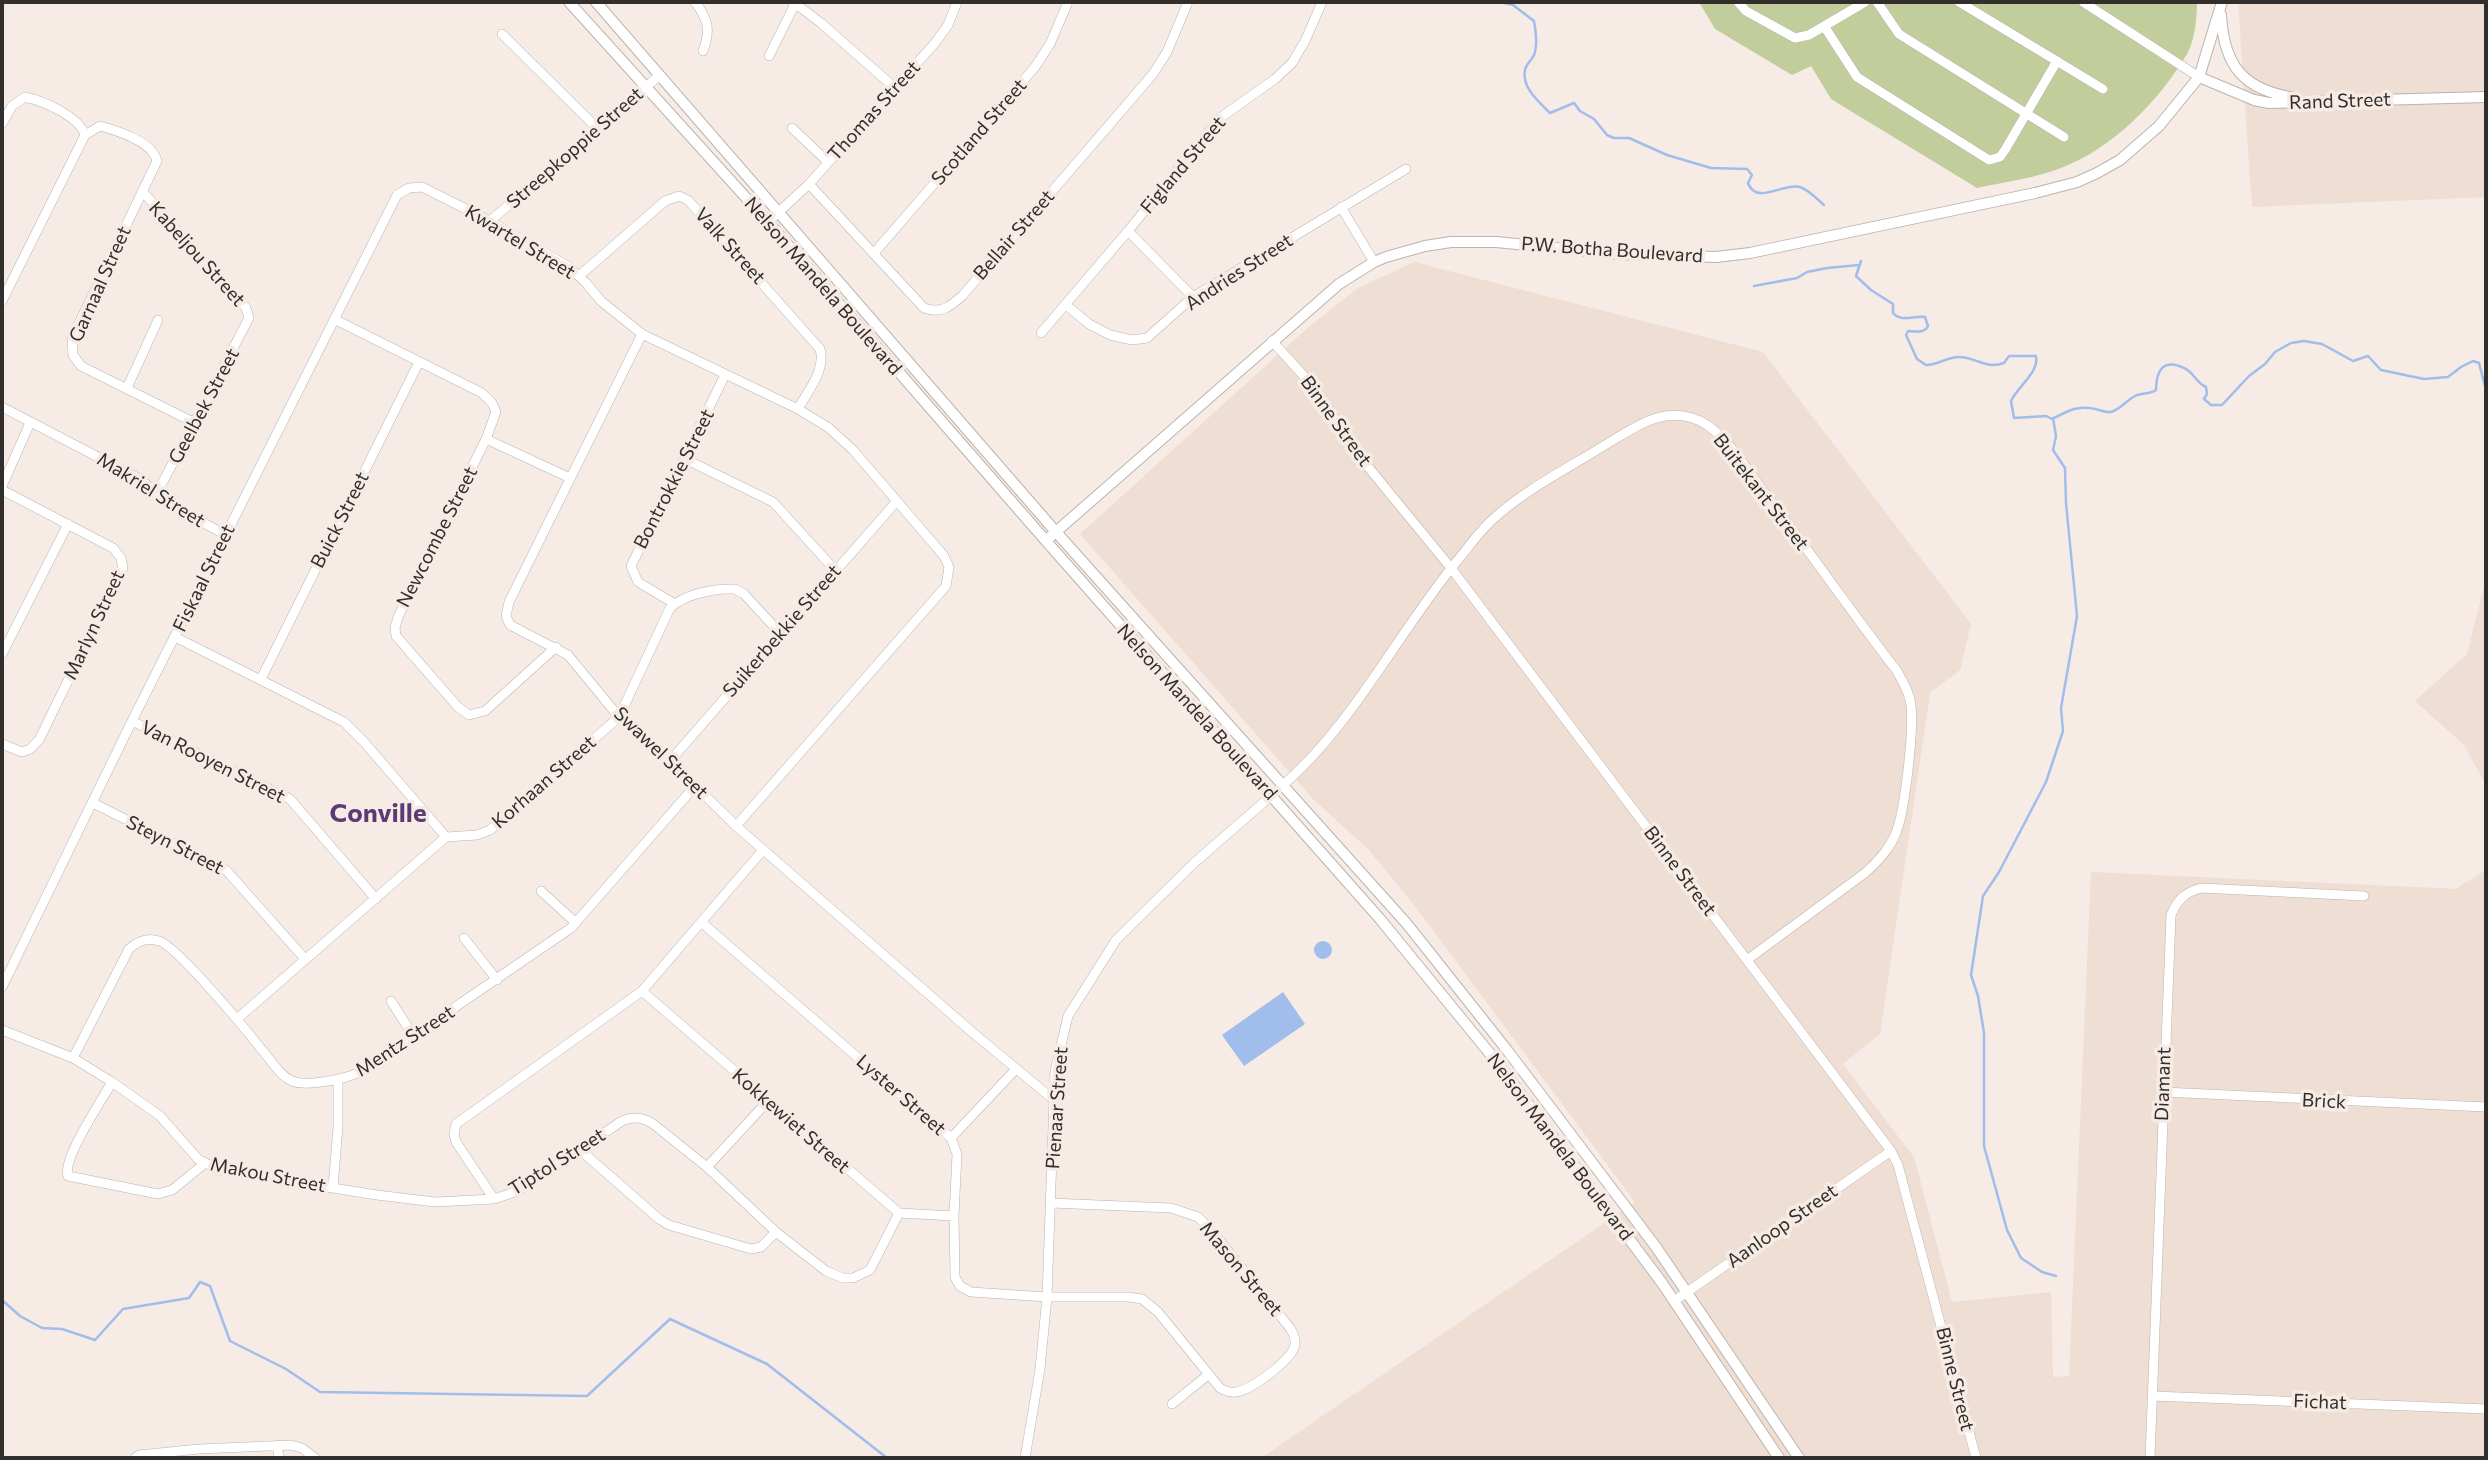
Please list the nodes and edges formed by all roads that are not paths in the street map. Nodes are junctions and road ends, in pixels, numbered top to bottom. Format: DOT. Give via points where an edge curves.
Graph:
graph roads {
  1 [pos="569,2"];
  2 [pos="596,2"];
  3 [pos="695,2"];
  4 [pos="795,2"];
  5 [pos="957,2"];
  6 [pos="1068,2"];
  7 [pos="1188,2"];
  8 [pos="1322,2"];
  9 [pos="1738,2"];
  10 [pos="1865,2"];
  11 [pos="1877,2"];
  12 [pos="1959,2"];
  13 [pos="2083,2"];
  14 [pos="2221,3"];
  15 [pos="1824,26"];
  16 [pos="502,34"];
  17 [pos="703,51"];
  18 [pos="769,56"];
  19 [pos="2057,61"];
  20 [pos="660,75"];
  21 [pos="2199,77"];
  22 [pos="646,87"];
  23 [pos="895,88"];
  24 [pos="2103,89"];
  25 [pos="2486,97"];
  26 [pos="2315,101"];
  27 [pos="2026,113"];
  28 [pos="2,124"];
  29 [pos="597,128"];
  30 [pos="792,128"];
  31 [pos="85,135"];
  32 [pos="2064,137"];
  33 [pos="828,162"];
  34 [pos="1406,169"];
  35 [pos="809,184"];
  36 [pos="422,187"];
  37 [pos="142,192"];
  38 [pos="1341,207"];
  39 [pos="779,212"];
  40 [pos="490,221"];
  41 [pos="768,222"];
  42 [pos="1128,231"];
  43 [pos="875,252"];
  44 [pos="1374,262"];
  45 [pos="579,276"];
  46 [pos="1193,297"];
  47 [pos="2,301"];
  48 [pos="1066,305"];
  49 [pos="249,318"];
  50 [pos="334,319"];
  51 [pos="158,320"];
  52 [pos="1041,333"];
  53 [pos="642,334"];
  54 [pos="891,341"];
  55 [pos="1272,341"];
  56 [pos="880,350"];
  57 [pos="419,362"];
  58 [pos="725,375"];
  59 [pos="127,388"];
  60 [pos="2,407"];
  61 [pos="798,409"];
  62 [pos="960,421"];
  63 [pos="30,423"];
  64 [pos="195,423"];
  65 [pos="949,430"];
  66 [pos="486,439"];
  67 [pos="685,459"];
  68 [pos="570,478"];
  69 [pos="2,488"];
  70 [pos="157,493"];
  71 [pos="895,502"];
  72 [pos="68,524"];
  73 [pos="1056,533"];
  74 [pos="226,535"];
  75 [pos="1046,541"];
  76 [pos="1451,568"];
  77 [pos="835,570"];
  78 [pos="675,604"];
  79 [pos="780,633"];
  80 [pos="176,637"];
  81 [pos="555,647"];
  82 [pos="2,654"];
  83 [pos="1168,657"];
  84 [pos="1157,667"];
  85 [pos="261,679"];
  86 [pos="619,717"];
  87 [pos="132,721"];
  88 [pos="2,744"];
  89 [pos="670,761"];
  90 [pos="695,786"];
  91 [pos="1282,786"];
  92 [pos="1272,796"];
  93 [pos="93,803"];
  94 [pos="736,826"];
  95 [pos="446,837"];
  96 [pos="763,850"];
  97 [pos="541,891"];
  98 [pos="2364,896"];
  99 [pos="376,898"];
  100 [pos="701,922"];
  101 [pos="576,923"];
  102 [pos="464,938"];
  103 [pos="305,959"];
  104 [pos="1747,960"];
  105 [pos="497,980"];
  106 [pos="2,987"];
  107 [pos="642,991"];
  108 [pos="391,1001"];
  109 [pos="237,1019"];
  110 [pos="2,1030"];
  111 [pos="414,1037"];
  112 [pos="73,1058"];
  113 [pos="1016,1069"];
  114 [pos="338,1079"];
  115 [pos="112,1082"];
  116 [pos="2163,1092"];
  117 [pos="1054,1100"];
  118 [pos="768,1101"];
  119 [pos="2486,1107"];
  120 [pos="951,1138"];
  121 [pos="579,1149"];
  122 [pos="1891,1151"];
  123 [pos="204,1164"];
  124 [pos="708,1167"];
  125 [pos="333,1188"];
  126 [pos="494,1199"];
  127 [pos="1051,1203"];
  128 [pos="899,1213"];
  129 [pos="954,1216"];
  130 [pos="776,1231"];
  131 [pos="1688,1292"];
  132 [pos="1047,1297"];
  133 [pos="1674,1301"];
  134 [pos="1208,1375"];
  135 [pos="2153,1396"];
  136 [pos="1172,1404"];
  137 [pos="2486,1409"];
  138 [pos="276,1445"];
  139 [pos="199,1454"];
  140 [pos="135,1458"];
  141 [pos="279,1458"];
  142 [pos="314,1458"];
  143 [pos="1025,1458"];
  144 [pos="1779,1458"];
  145 [pos="1799,1458"];
  146 [pos="1976,1458"];
  147 [pos="2150,1458"];
  1 -- 22 [label="street, Nelson Mandela Boulevard"];
  2 -- 20 [label="street, Nelson Mandela Boulevard"];
  3 -- 17 [label="street" via="709,30"];
  4 -- 18 [label="street"];
  4 -- 23 [label="street"];
  5 -- 23 [label="street, Thomas Street" via="942,34"];
  6 -- 43 [label="street, Scotland Street" via="1035,67"];
  7 -- 43 [label="street, Bellair Street" via="1153,74 954,303 940,312 925,308"];
  8 -- 42 [label="street, Figland Street" via="1292,63 1220,118"];
  9 -- 15 [label="street" via="1790,37 1802,37"];
  10 -- 15 [label="street"];
  11 -- 27 [label="street" via="1899,34"];
  12 -- 19 [label="street"];
  13 -- 21 [label="street"];
  14 -- 21 [label="street, P.W. Botha Boulevard"];
  14 -- 26 [label="street" via="2225,47 2241,74 2264,92"];
  15 -- 27 [label="street" via="1857,77 1984,158 2000,157"];
  16 -- 29 [label="street"];
  19 -- 24 [label="street"];
  19 -- 27 [label="street"];
  20 -- 22 [label="street, Streepkoppie Street"];
  20 -- 39 [label="street, Nelson Mandela Boulevard"];
  21 -- 26 [label="street, Rand Street" via="2254,100"];
  21 -- 44 [label="street, P.W. Botha Boulevard" via="2159,126 2120,160 2077,182 2035,193 1716,257 1472,242 1425,246"];
  22 -- 29 [label="street, Streepkoppie Street"];
  22 -- 41 [label="street, Nelson Mandela Boulevard"];
  23 -- 33 [label="street, Thomas Street"];
  25 -- 26 [label="street, Rand Street"];
  27 -- 32 [label="street"];
  28 -- 31 [label="street" via="12,106 25,97 70,116"];
  29 -- 40 [label="street, Streepkoppie Street"];
  30 -- 33 [label="street"];
  31 -- 37 [label="street, Garnaal Street" via="100,126 124,133 151,150 157,162"];
  31 -- 47 [label="street"];
  33 -- 35 [label="street, Thomas Street"];
  34 -- 38 [label="street, Andries Street"];
  35 -- 39 [label="street, Thomas Street"];
  35 -- 43 [label="street, Bellair Street"];
  36 -- 40 [label="street, Kwartel Street"];
  36 -- 50 [label="street, Fiskaal Street" via="397,195"];
  37 -- 49 [label="street, Kabeljou Street" via="246,308"];
  37 -- 59 [label="street, Garnaal Street" via="70,344 78,363"];
  38 -- 44 [label="street"];
  38 -- 46 [label="street, Andries Street"];
  39 -- 41 [label="street, Thomas Street"];
  39 -- 54 [label="street, Nelson Mandela Boulevard"];
  40 -- 45 [label="street, Kwartel Street"];
  41 -- 56 [label="street, Nelson Mandela Boulevard"];
  42 -- 46 [label="street"];
  42 -- 48 [label="street, Figland Street"];
  44 -- 55 [label="street, P.W. Botha Boulevard" via="1339,284"];
  45 -- 53 [label="street, Kwartel Street"];
  45 -- 61 [label="street, Valk Street" via="665,201 679,196 688,200 820,349 819,371"];
  46 -- 48 [label="street, Andries Street" via="1154,333 1138,340 1098,330"];
  48 -- 52 [label="street, Figland Street"];
  49 -- 64 [label="street, Geelbek Street"];
  50 -- 57 [label="street, Newcombe Street"];
  50 -- 74 [label="street, Fiskaal Street"];
  51 -- 59 [label="street"];
  53 -- 58 [label="street, Kwartel Street"];
  53 -- 68 [label="street, Swawel Street"];
  54 -- 56 [label="street"];
  54 -- 62 [label="street, Nelson Mandela Boulevard"];
  55 -- 73 [label="street, P.W. Botha Boulevard"];
  55 -- 76 [label="street, Binne Street" via="1313,386 1364,462"];
  56 -- 65 [label="street, Nelson Mandela Boulevard"];
  57 -- 66 [label="street, Newcombe Street" via="489,398 497,417"];
  57 -- 85 [label="street, Buick Street"];
  58 -- 61 [label="street, Kwartel Street"];
  58 -- 67 [label="street, Bontrokkie Street"];
  59 -- 64 [label="street, Garnaal Street"];
  60 -- 63 [label="street, Makriel Street"];
  61 -- 71 [label="street, Kwartel Street" via="840,436"];
  62 -- 65 [label="street"];
  62 -- 73 [label="street, Nelson Mandela Boulevard"];
  63 -- 69 [label="street"];
  63 -- 70 [label="street, Makriel Street" via="127,472"];
  64 -- 70 [label="street, Geelbek Street"];
  65 -- 75 [label="street, Nelson Mandela Boulevard"];
  66 -- 68 [label="street"];
  66 -- 81 [label="street, Newcombe Street" via="398,617 396,636 469,715 485,711"];
  67 -- 77 [label="street" via="773,502"];
  67 -- 78 [label="street, Bontrokkie Street" via="631,566 638,582"];
  68 -- 81 [label="street, Swawel Street" via="507,610 513,628"];
  69 -- 72 [label="street, Marlyn Street"];
  70 -- 74 [label="street, Makriel Street"];
  71 -- 77 [label="street, Suikerbekkie Street"];
  71 -- 94 [label="street, Kwartel Street" via="944,556 949,567 946,586"];
  72 -- 82 [label="street"];
  72 -- 88 [label="street, Marlyn Street" via="113,548 121,558 122,572 38,740 22,752"];
  73 -- 75 [label="street, P.W. Botha Boulevard"];
  73 -- 83 [label="street, Nelson Mandela Boulevard"];
  74 -- 80 [label="street, Fiskaal Street"];
  75 -- 84 [label="street, Nelson Mandela Boulevard"];
  76 -- 91 [label="street, Buitekant Street" via="1332,737"];
  76 -- 104 [label="street, Binne Street"];
  76 -- 104 [label="street, Buitekant Street" via="1511,505 1657,416 1688,416 1718,433 1780,513 1897,671 1909,696 1911,722 1897,830 1881,858"];
  77 -- 79 [label="street, Suikerbekkie Street"];
  78 -- 79 [label="street" via="692,596 735,589"];
  78 -- 86 [label="street, Korhaan Street"];
  79 -- 89 [label="street, Suikerbekkie Street"];
  80 -- 85 [label="street"];
  80 -- 87 [label="street, Fiskaal Street"];
  81 -- 86 [label="street, Swawel Street" via="573,659"];
  83 -- 84 [label="street"];
  83 -- 91 [label="street, Nelson Mandela Boulevard"];
  84 -- 92 [label="street, Nelson Mandela Boulevard"];
  85 -- 95 [label="street" via="344,722"];
  86 -- 89 [label="street, Swawel Street"];
  86 -- 95 [label="street, Korhaan Street" via="490,830"];
  87 -- 93 [label="street, Fiskaal Street"];
  87 -- 99 [label="street, Van Rooyen Street" via="290,799"];
  89 -- 90 [label="street, Swawel Street"];
  90 -- 94 [label="street, Swawel Street"];
  90 -- 101 [label="street, Mentz Street"];
  91 -- 92 [label="street"];
  91 -- 131 [label="street, Nelson Mandela Boulevard" via="1356,865 1459,988"];
  92 -- 117 [label="street, Pienaar Street" via="1194,863 1116,940 1068,1016 1058,1053"];
  92 -- 133 [label="street, Nelson Mandela Boulevard" via="1500,1066"];
  93 -- 103 [label="street, Steyn Street" via="226,870"];
  93 -- 106 [label="street, Fiskaal Street"];
  94 -- 96 [label="street, Swawel Street"];
  95 -- 99 [label="street"];
  96 -- 100 [label="street, Tiptol Street"];
  96 -- 113 [label="street, Swawel Street"];
  97 -- 101 [label="street"];
  98 -- 116 [label="street, Diamant" via="2202,888 2183,895 2171,915"];
  99 -- 103 [label="street"];
  100 -- 107 [label="street, Tiptol Street"];
  100 -- 120 [label="street, Lyster Street"];
  101 -- 105 [label="street, Mentz Street"];
  102 -- 105 [label="street"];
  103 -- 109 [label="street"];
  104 -- 122 [label="street, Binne Street"];
  105 -- 111 [label="street, Mentz Street"];
  107 -- 118 [label="street, Kokkewiet Street"];
  107 -- 126 [label="street, Tiptol Street" via="456,1124 456,1142"];
  108 -- 111 [label="street"];
  109 -- 112 [label="street, Mentz Street" via="168,946 145,940 129,949"];
  109 -- 114 [label="street, Mentz Street" via="289,1080"];
  110 -- 112 [label="street, Makou Street"];
  111 -- 114 [label="street, Mentz Street" via="366,1069"];
  112 -- 115 [label="street, Makou Street"];
  113 -- 117 [label="street, Swawel Street"];
  113 -- 120 [label="street"];
  114 -- 125 [label="street"];
  115 -- 123 [label="street, Makou Street" via="149,1106"];
  115 -- 123 [label="street" via="67,1166 68,1176 158,1194 172,1190"];
  116 -- 119 [label="street, Brick"];
  116 -- 135 [label="street, Diamant"];
  117 -- 127 [label="street, Pienaar Street"];
  118 -- 124 [label="street"];
  118 -- 128 [label="street, Kokkewiet Street"];
  120 -- 129 [label="street, Lyster Street" via="957,1154"];
  121 -- 124 [label="street, Tiptol Street" via="628,1118 642,1118"];
  121 -- 126 [label="street, Tiptol Street" via="518,1191"];
  121 -- 130 [label="street" via="669,1226 751,1249 761,1247"];
  122 -- 131 [label="street, Aanloop Street"];
  122 -- 146 [label="street, Binne Street"];
  123 -- 125 [label="street, Makou Street"];
  124 -- 130 [label="street, Tiptol Street"];
  125 -- 126 [label="street, Makou Street" via="435,1202"];
  127 -- 132 [label="street, Pienaar Street"];
  127 -- 134 [label="street, Mason Street" via="1171,1208 1198,1217 1213,1232 1290,1328 1296,1343 1287,1361 1244,1390 1220,1388"];
  128 -- 129 [label="street"];
  128 -- 130 [label="street, Tiptol Street" via="874,1266 858,1277 825,1271"];
  129 -- 132 [label="street, Lyster Street" via="955,1277 963,1289"];
  131 -- 133 [label="street, Aanloop Street"];
  131 -- 145 [label="street, Nelson Mandela Boulevard"];
  132 -- 134 [label="street" via="1142,1299 1158,1312"];
  132 -- 143 [label="street, Pienaar Street"];
  133 -- 144 [label="street, Nelson Mandela Boulevard"];
  134 -- 136 [label="street"];
  135 -- 137 [label="street, Fichat"];
  135 -- 147 [label="street, Diamant"];
  138 -- 139 [label="street"];
  138 -- 141 [label="street"];
  138 -- 142 [label="street" via="297,1446"];
  139 -- 140 [label="street"];
}
